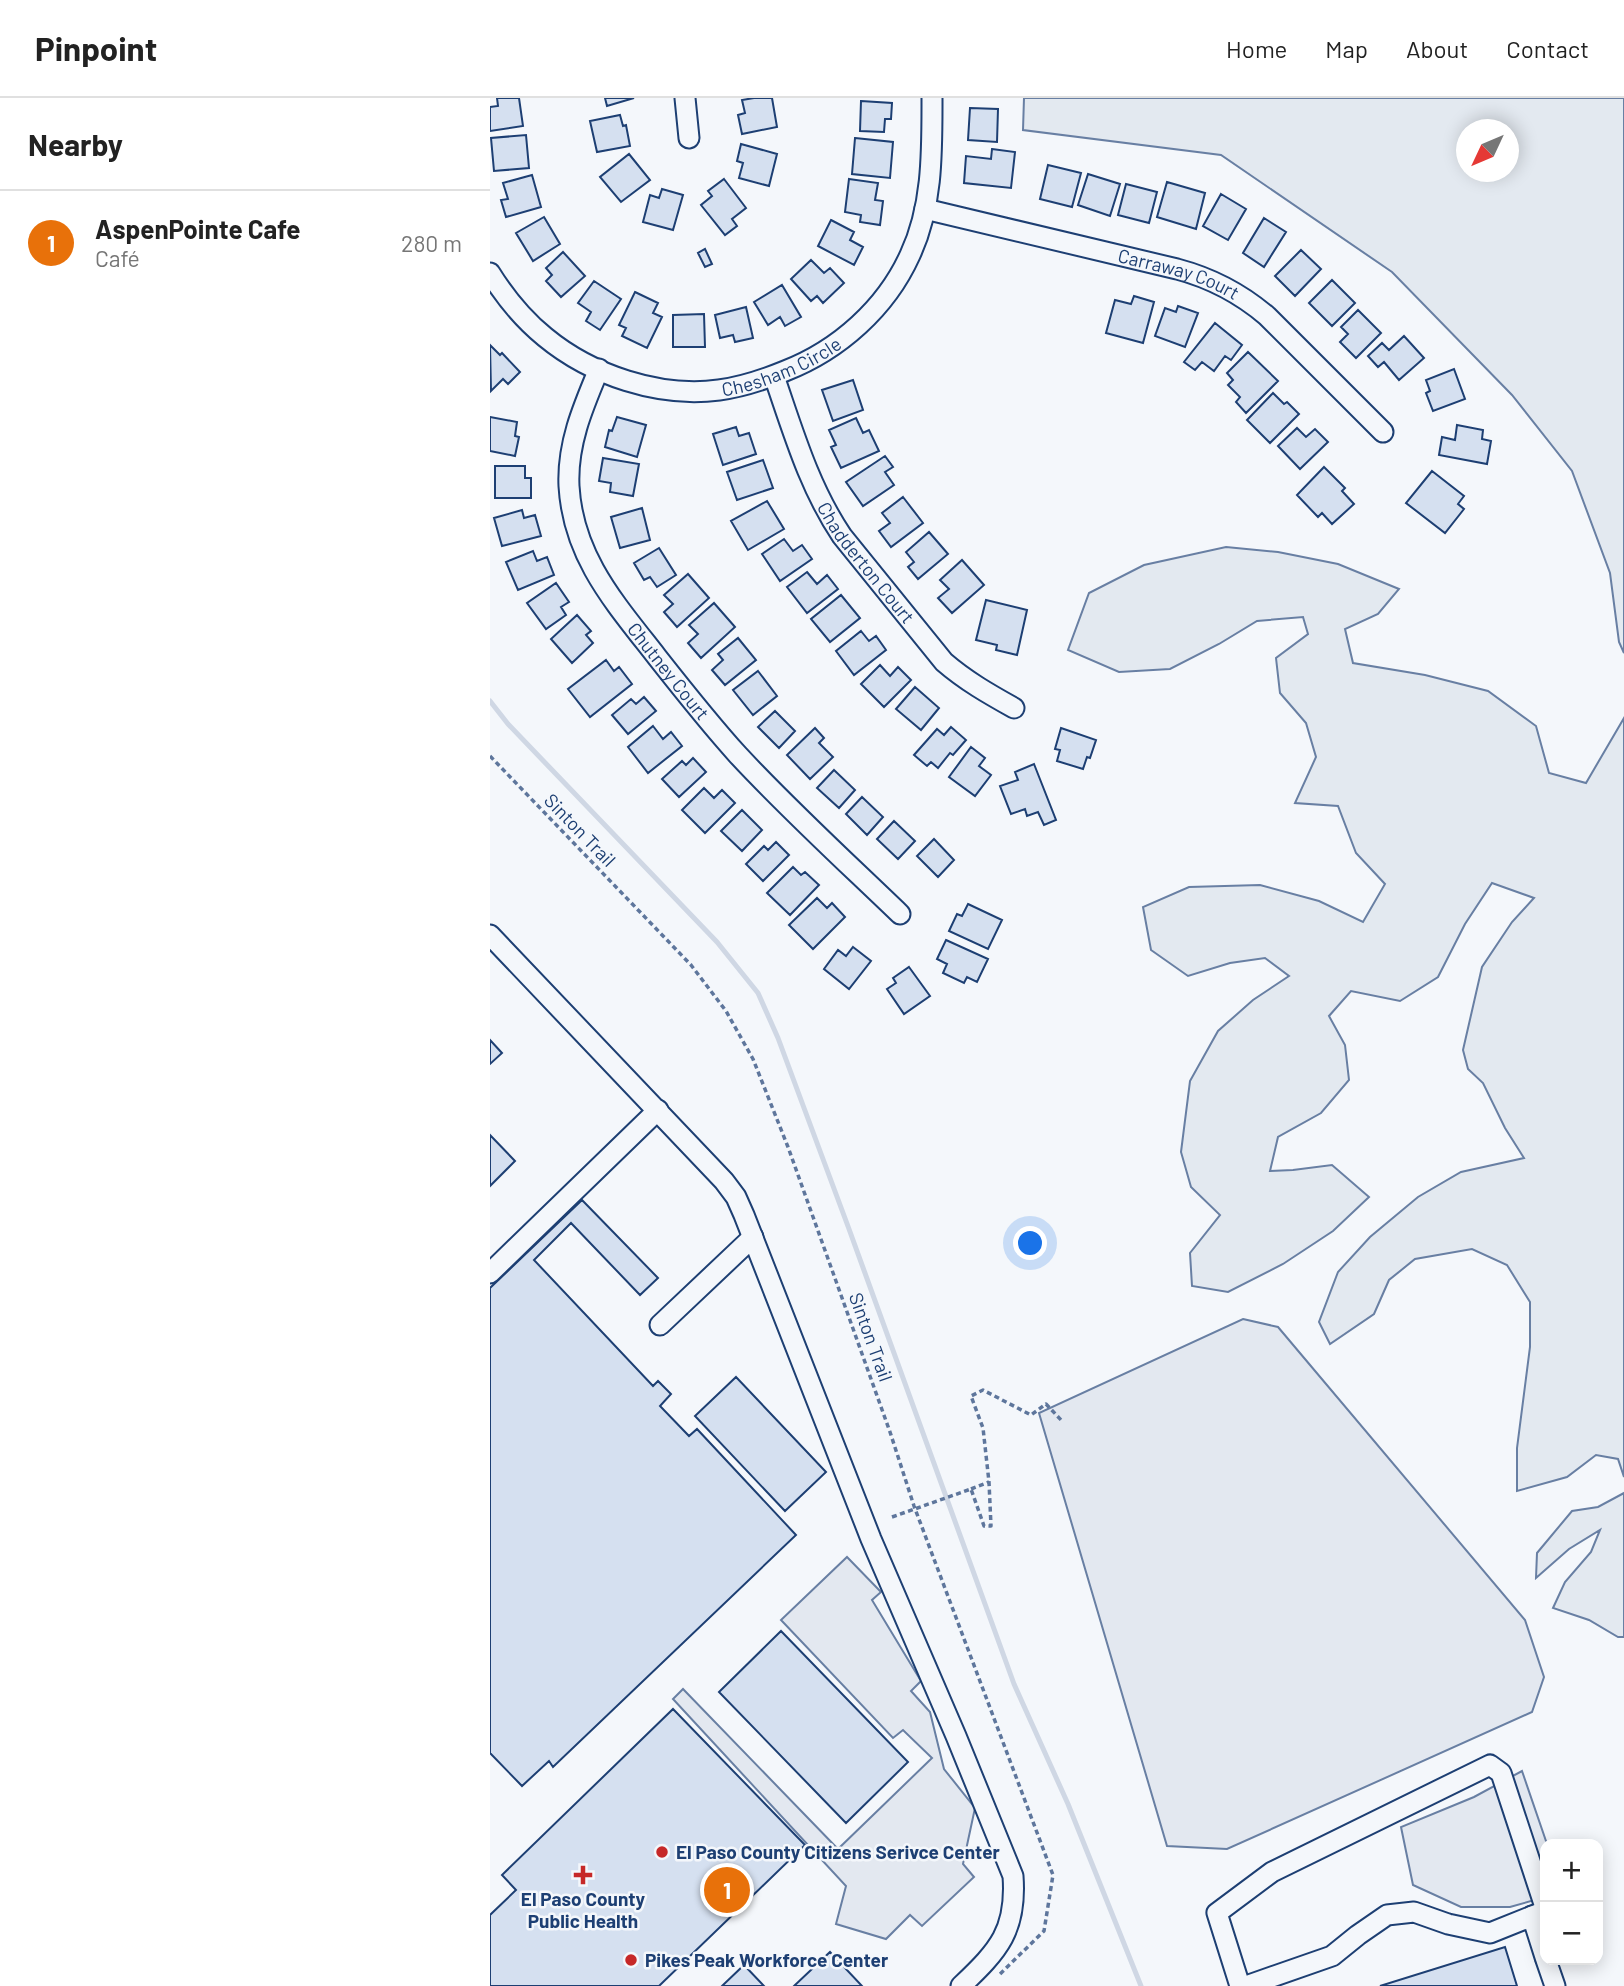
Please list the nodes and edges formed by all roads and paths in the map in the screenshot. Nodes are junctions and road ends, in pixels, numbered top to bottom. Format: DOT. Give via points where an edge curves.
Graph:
graph roads {
  1 [pos="685,98"];
  2 [pos="932,98"];
  3 [pos="689,138"];
  4 [pos="925,209"];
  5 [pos="490,273"];
  6 [pos="599,369"];
  7 [pos="774,376"];
  8 [pos="1383,432"];
  9 [pos="1014,708"];
  10 [pos="490,756"];
  11 [pos="900,914"];
  12 [pos="490,935"];
  13 [pos="658,1110"];
  14 [pos="753,1237"];
  15 [pos="490,1273"];
  16 [pos="660,1325"];
  17 [pos="1063,1422"];
  18 [pos="989,1482"];
  19 [pos="971,1489"];
  20 [pos="915,1509"];
  21 [pos="892,1517"];
  22 [pos="1540,1909"];
  23 [pos="1540,1912"];
  24 [pos="1548,1965"];
  25 [pos="998,1977"];
  26 [pos="961,1986"];
  27 [pos="1240,1986"];
  28 [pos="1246,1986"];
  29 [pos="1555,1986"];
  1 -- 3 [label="street"];
  2 -- 4 [label="street, Chesham Circle"];
  4 -- 7 [label="street, Chesham Circle" via="909,257 863,322 822,354"];
  4 -- 8 [label="street, Carraway Court" via="1214,281 1267,316"];
  5 -- 6 [label="street, Chesham Circle" via="544,337"];
  6 -- 7 [label="street, Chesham Circle" via="642,385 692,392"];
  6 -- 11 [label="street, Chutney Court" via="579,418 569,486 577,531 595,575 716,731"];
  7 -- 9 [label="street, Chadderton Court" via="808,474 842,536 944,662"];
  10 -- 20 [label="path, Sinton Trail" via="691,965 740,1035 788,1147"];
  12 -- 13 [label="street"];
  13 -- 14 [label="street" via="736,1197"];
  13 -- 15 [label="street"];
  14 -- 16 [label="street"];
  14 -- 26 [label="street" via="871,1539 1013,1876 1015,1898 1006,1932 987,1961"];
  17 -- 18 [label="path" via="1046,1404 1031,1415 983,1390 971,1396 983,1428"];
  18 -- 19 [label="path"];
  18 -- 19 [label="path" via="991,1526 984,1526"];
  19 -- 20 [label="path"];
  20 -- 21 [label="path"];
  20 -- 25 [label="path, Sinton Trail" via="1054,1875 1044,1931"];
  22 -- 27 [label="street" via="1501,1773 1490,1765 1272,1872 1217,1913"];
  23 -- 28 [label="street" via="1490,1933 1414,1912 1387,1915 1332,1956"];
  24 -- 29 [label="street"];
}
